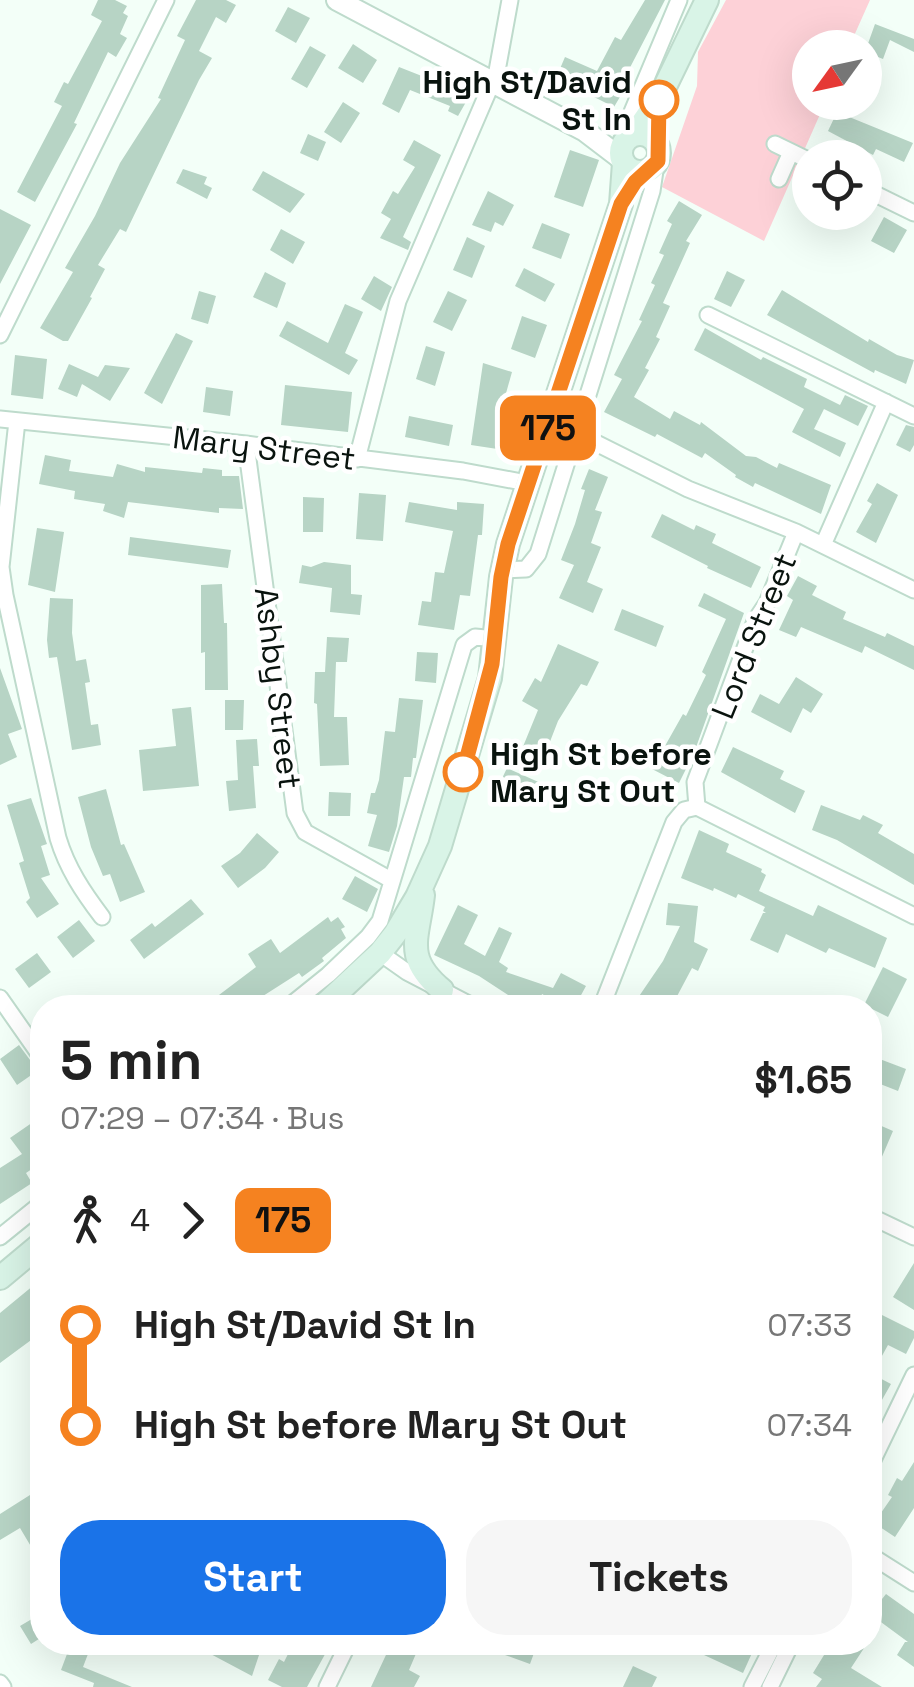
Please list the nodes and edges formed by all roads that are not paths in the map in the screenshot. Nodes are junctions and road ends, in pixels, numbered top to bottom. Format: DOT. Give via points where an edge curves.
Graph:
graph roads {
  1 [pos="166,0"];
  2 [pos="337,0"];
  3 [pos="510,0"];
  4 [pos="679,0"];
  5 [pos="707,0"];
  6 [pos="491,82"];
  7 [pos="659,99"];
  8 [pos="775,144"];
  9 [pos="628,146"];
  10 [pos="791,152"];
  11 [pos="654,161"];
  12 [pos="779,179"];
  13 [pos="882,197"];
  14 [pos="621,204"];
  15 [pos="914,213"];
  16 [pos="708,314"];
  17 [pos="0,334"];
  18 [pos="886,402"];
  19 [pos="914,416"];
  20 [pos="8,420"];
  21 [pos="576,433"];
  22 [pos="246,444"];
  23 [pos="357,459"];
  24 [pos="528,484"];
  25 [pos="796,532"];
  26 [pos="822,545"];
  27 [pos="1,568"];
  28 [pos="502,570"];
  29 [pos="914,590"];
  30 [pos="496,638"];
  31 [pos="697,808"];
  32 [pos="391,880"];
  33 [pos="424,882"];
  34 [pos="914,916"];
  35 [pos="102,917"];
  36 [pos="380,953"];
  37 [pos="442,990"];
  38 [pos="303,995"];
  39 [pos="336,995"];
  40 [pos="451,995"];
  41 [pos="606,995"];
  42 [pos="0,998"];
  43 [pos="30,1041"];
  44 [pos="30,1213"];
  45 [pos="882,1222"];
  46 [pos="0,1237"];
  47 [pos="914,1237"];
  48 [pos="30,1253"];
  49 [pos="0,1278"];
  50 [pos="914,1375"];
  51 [pos="882,1441"];
  52 [pos="882,1562"];
  53 [pos="914,1583"];
  54 [pos="343,1655"];
  55 [pos="768,1655"];
  56 [pos="786,1655"];
  57 [pos="327,1687"];
  58 [pos="752,1687"];
  59 [pos="770,1687"];
  1 -- 17 [label="street"];
  2 -- 6 [label="street"];
  3 -- 6 [label="street"];
  4 -- 9 [label="street" via="632,112"];
  5 -- 7 [label="main road"];
  6 -- 9 [label="street"];
  6 -- 23 [label="street" via="398,300"];
  7 -- 9 [label="main road"];
  7 -- 11 [label="main road"];
  8 -- 10 [label="street"];
  9 -- 11 [label="main road" via="636,172"];
  9 -- 11 [label="main road" via="649,136"];
  9 -- 14 [label="main road"];
  10 -- 12 [label="street"];
  11 -- 14 [label="main road"];
  11 -- 21 [label="street" via="652,191"];
  13 -- 15 [label="street"];
  14 -- 24 [label="main road"];
  16 -- 18 [label="street"];
  18 -- 19 [label="street"];
  18 -- 26 [label="street"];
  20 -- 22 [label="street, Mary Street"];
  20 -- 27 [label="street"];
  21 -- 25 [label="street" via="688,490"];
  21 -- 28 [label="street" via="535,561 521,571"];
  22 -- 23 [label="street, Mary Street"];
  22 -- 32 [label="street, Ashby Street" via="294,814 306,832"];
  23 -- 24 [label="street, Mary Street"];
  24 -- 28 [label="main road"];
  25 -- 26 [label="street"];
  25 -- 31 [label="street, Lord Street" via="695,782"];
  26 -- 29 [label="street"];
  27 -- 35 [label="street" via="64,859"];
  28 -- 30 [label="main road"];
  30 -- 32 [label="street" via="478,636 464,645"];
  30 -- 33 [label="main road" via="463,772"];
  31 -- 34 [label="street"];
  31 -- 41 [label="street" via="684,810 674,822"];
  32 -- 38 [label="street" via="376,929"];
  33 -- 36 [label="main road"];
  33 -- 37 [label="main road" via="415,955"];
  36 -- 37 [label="street"];
  36 -- 39 [label="main road"];
  37 -- 40 [label="street"];
  42 -- 43 [label="street"];
  44 -- 46 [label="street"];
  45 -- 47 [label="street"];
  48 -- 49 [label="main road"];
  50 -- 51 [label="street"];
  52 -- 53 [label="street"];
  54 -- 57 [label="street"];
  55 -- 58 [label="street"];
  56 -- 59 [label="street"];
}
